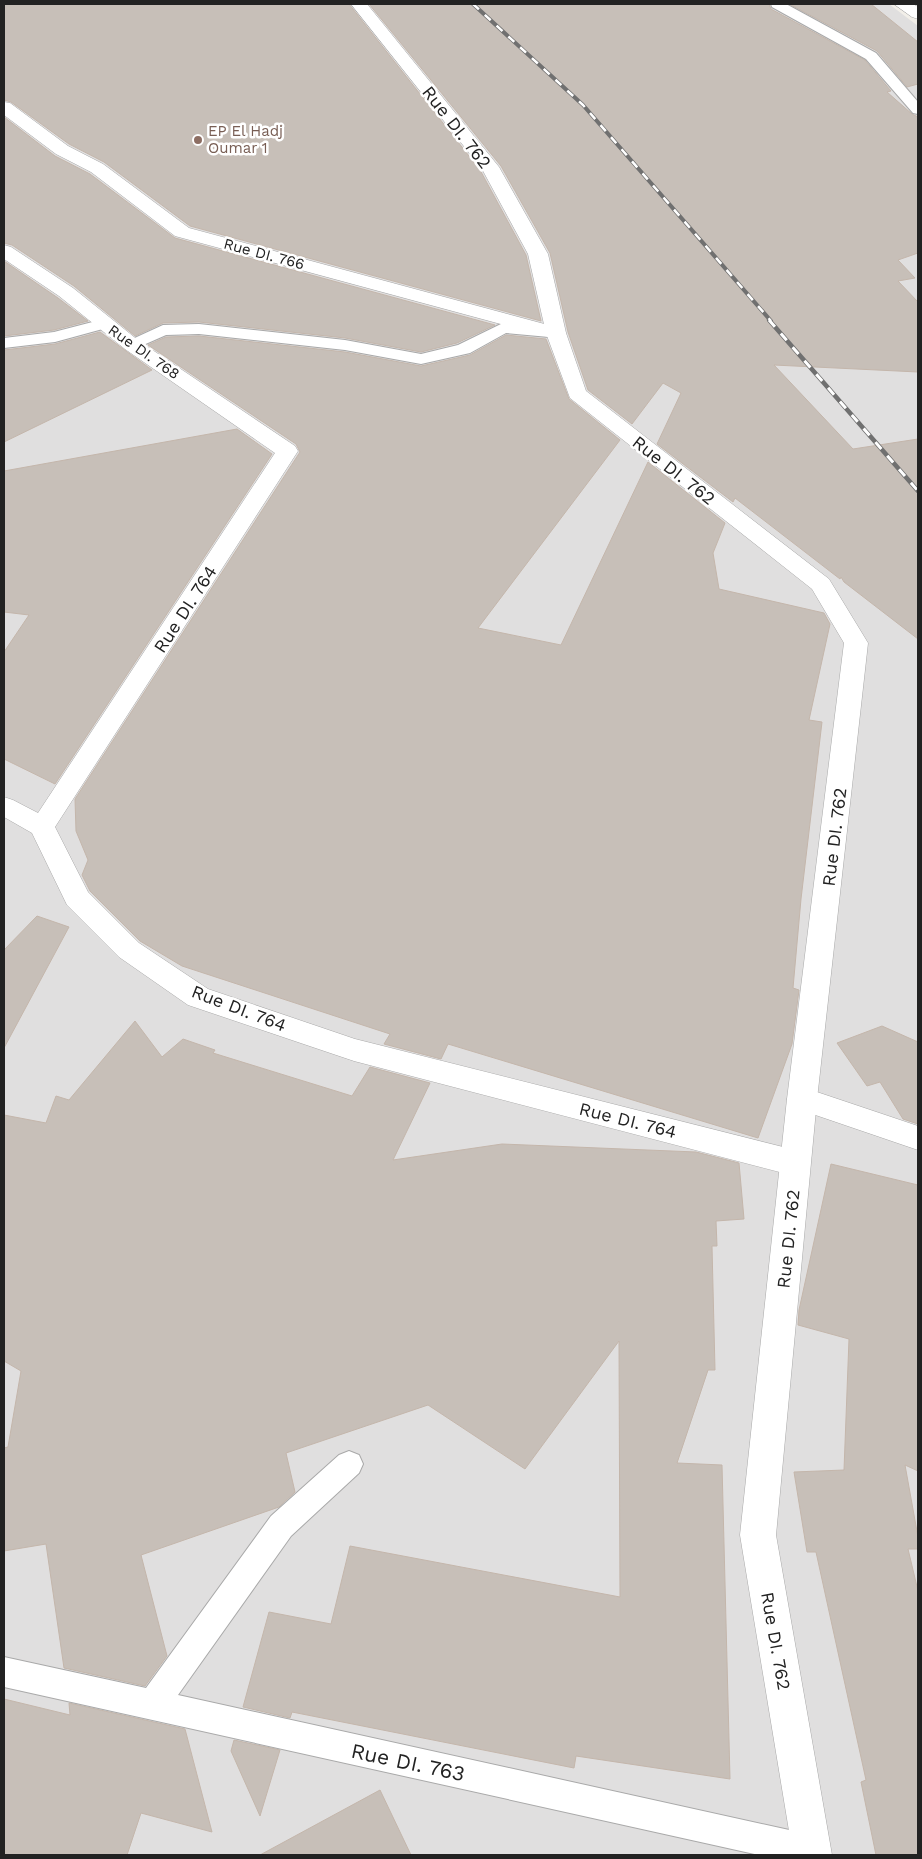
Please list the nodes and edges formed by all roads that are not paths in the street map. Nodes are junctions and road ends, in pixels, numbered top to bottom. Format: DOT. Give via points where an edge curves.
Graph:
graph roads {
  1 [pos="359,4"];
  2 [pos="777,4"];
  3 [pos="902,4"];
  4 [pos="918,14"];
  5 [pos="4,107"];
  6 [pos="918,110"];
  7 [pos="4,251"];
  8 [pos="104,324"];
  9 [pos="556,333"];
  10 [pos="4,342"];
  11 [pos="132,344"];
  12 [pos="287,451"];
  13 [pos="4,806"];
  14 [pos="42,827"];
  15 [pos="802,1099"];
  16 [pos="918,1138"];
  17 [pos="795,1163"];
  18 [pos="348,1464"];
  19 [pos="4,1672"];
  20 [pos="153,1705"];
  21 [pos="813,1853"];
  1 -- 9 [label="street, Rue DI. 762" via="490,167 538,254"];
  2 -- 6 [label="lane" via="872,56"];
  3 -- 4 [label="street"];
  5 -- 9 [label="street, Rue DI. 766" via="62,150 97,168 182,232"];
  7 -- 8 [label="street, Rue DI. 768" via="66,292"];
  8 -- 10 [label="lane" via="55,337"];
  8 -- 11 [label="street, Rue DI. 768"];
  9 -- 11 [label="lane" via="504,328 464,348 421,359 345,344 199,329 163,330"];
  9 -- 15 [label="street, Rue DI. 762" via="577,394 820,584 856,643"];
  11 -- 12 [label="street, Rue DI. 768"];
  12 -- 14 [label="street, Rue DI. 764"];
  13 -- 14 [label="street"];
  14 -- 17 [label="street, Rue DI. 764" via="77,898 129,950 198,997 354,1050"];
  15 -- 16 [label="street"];
  15 -- 17 [label="street, Rue DI. 762"];
  17 -- 21 [label="street, Rue DI. 762" via="758,1535"];
  18 -- 20 [label="lane" via="281,1526"];
  19 -- 20 [label="lane, Rue DI. 763"];
  20 -- 21 [label="lane, Rue DI. 763"];
}
